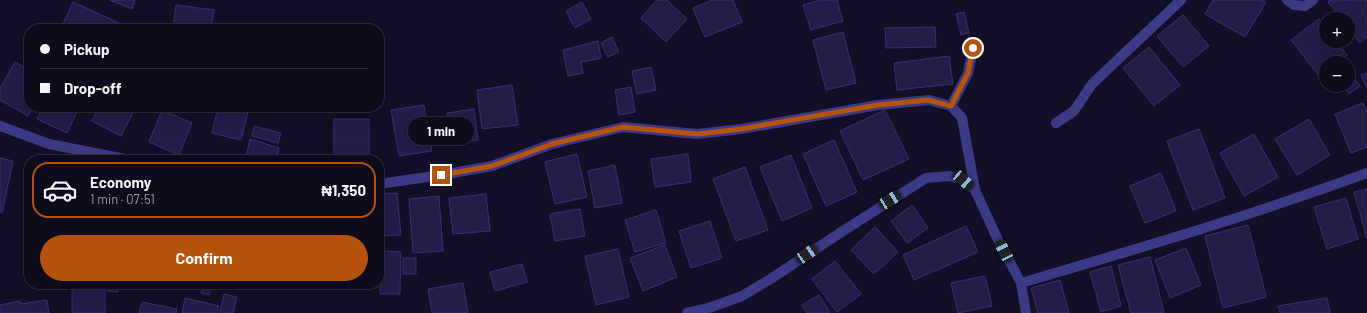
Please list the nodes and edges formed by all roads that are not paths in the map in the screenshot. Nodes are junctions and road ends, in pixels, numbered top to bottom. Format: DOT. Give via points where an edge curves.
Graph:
graph roads {
  1 [pos="1181,0"];
  2 [pos="1287,0"];
  3 [pos="1313,0"];
  4 [pos="973,48"];
  5 [pos="951,106"];
  6 [pos="1056,123"];
  7 [pos="0,126"];
  8 [pos="105,155"];
  9 [pos="1367,174"];
  10 [pos="384,183"];
  11 [pos="975,190"];
  12 [pos="1021,283"];
  13 [pos="687,313"];
  14 [pos="1026,313"];
  1 -- 6 [label="street" via="1092,84 1074,111"];
  2 -- 3 [label="street" via="1294,5 1305,6"];
  4 -- 5 [label="street" via="968,73"];
  5 -- 10 [label="street" via="928,100 885,104 698,134 623,127 552,144 492,166"];
  5 -- 11 [label="street" via="962,118"];
  7 -- 8 [label="street" via="49,144"];
  9 -- 12 [label="street" via="1293,200"];
  11 -- 12 [label="street"];
  11 -- 13 [label="street" via="963,180 950,176 926,178 742,296"];
  12 -- 14 [label="street"];
}
